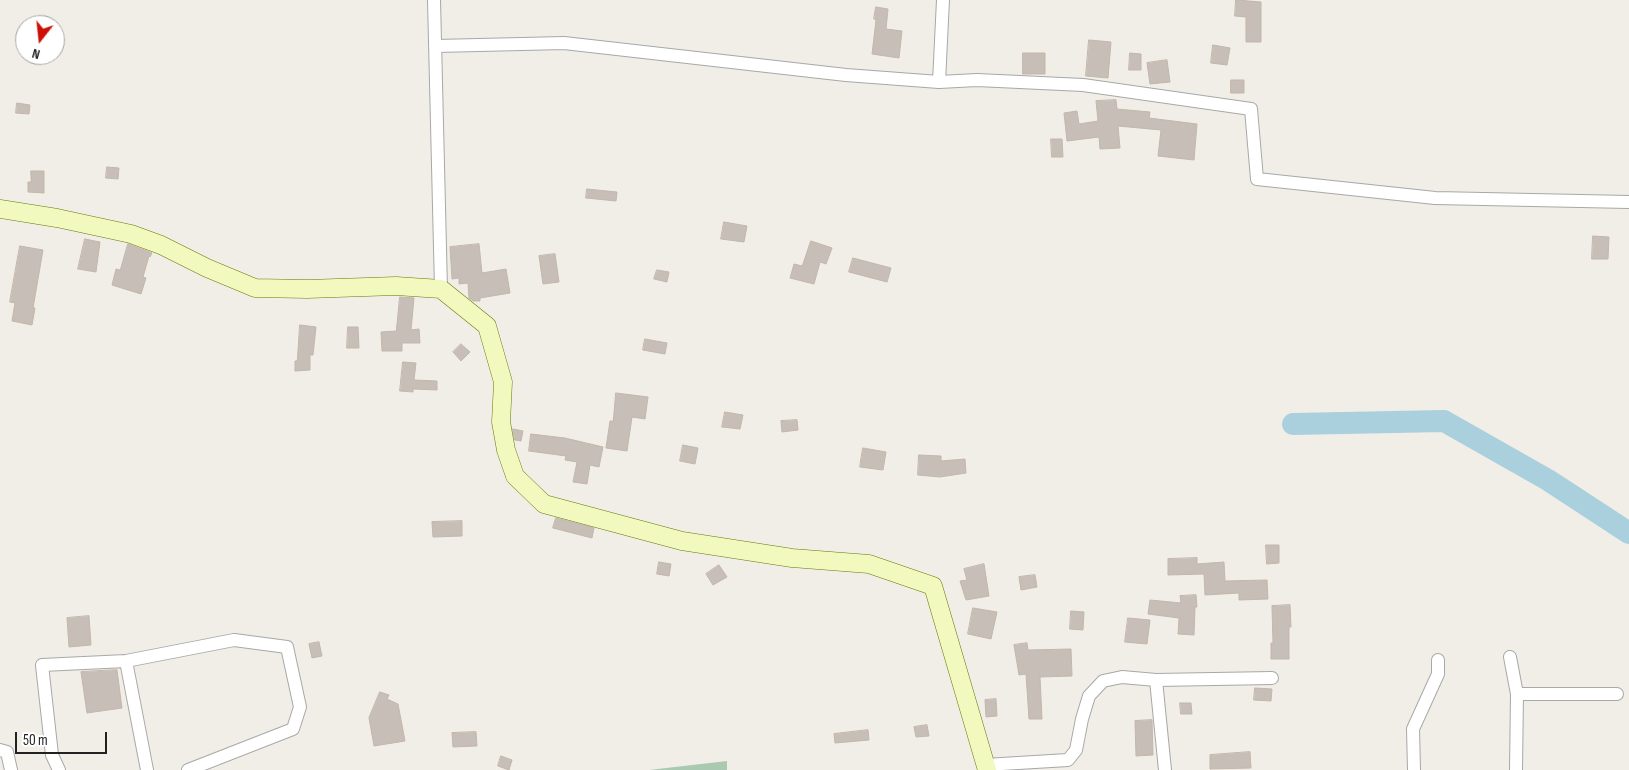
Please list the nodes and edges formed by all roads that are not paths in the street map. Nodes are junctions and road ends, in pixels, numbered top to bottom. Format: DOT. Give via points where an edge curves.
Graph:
graph roads {
  1 [pos="434,0"];
  2 [pos="943,0"];
  3 [pos="436,46"];
  4 [pos="939,82"];
  5 [pos="1629,202"];
  6 [pos="0,209"];
  7 [pos="441,289"];
  8 [pos="1510,657"];
  9 [pos="1438,660"];
  10 [pos="126,661"];
  11 [pos="1272,678"];
  12 [pos="1156,680"];
  13 [pos="1518,694"];
  14 [pos="1617,694"];
  15 [pos="0,750"];
  16 [pos="986,767"];
  17 [pos="11,770"];
  18 [pos="59,770"];
  19 [pos="147,770"];
  20 [pos="188,770"];
  21 [pos="1165,770"];
  22 [pos="1414,770"];
  23 [pos="1516,770"];
  1 -- 3 [label="street"];
  2 -- 4 [label="street"];
  3 -- 4 [label="street" via="564,43 846,75"];
  3 -- 7 [label="street"];
  4 -- 5 [label="street" via="977,80 1083,85 1251,109 1257,179 1435,198"];
  6 -- 7 [label="street" via="132,234 255,288 396,286"];
  7 -- 16 [label="street" via="487,326 503,382 501,422 506,450 515,476 544,504 682,541 792,558 869,564 933,586"];
  8 -- 13 [label="street"];
  9 -- 22 [label="street" via="1438,674 1413,729"];
  10 -- 18 [label="street" via="42,665 52,755"];
  10 -- 19 [label="street"];
  10 -- 20 [label="street" via="234,640 287,647 300,707 293,729"];
  11 -- 12 [label="street"];
  12 -- 16 [label="street" via="1122,677 1103,681 1089,696 1076,750 1068,760"];
  12 -- 21 [label="street"];
  13 -- 14 [label="street"];
  13 -- 23 [label="street"];
  15 -- 17 [label="street" via="7,752"];
}
